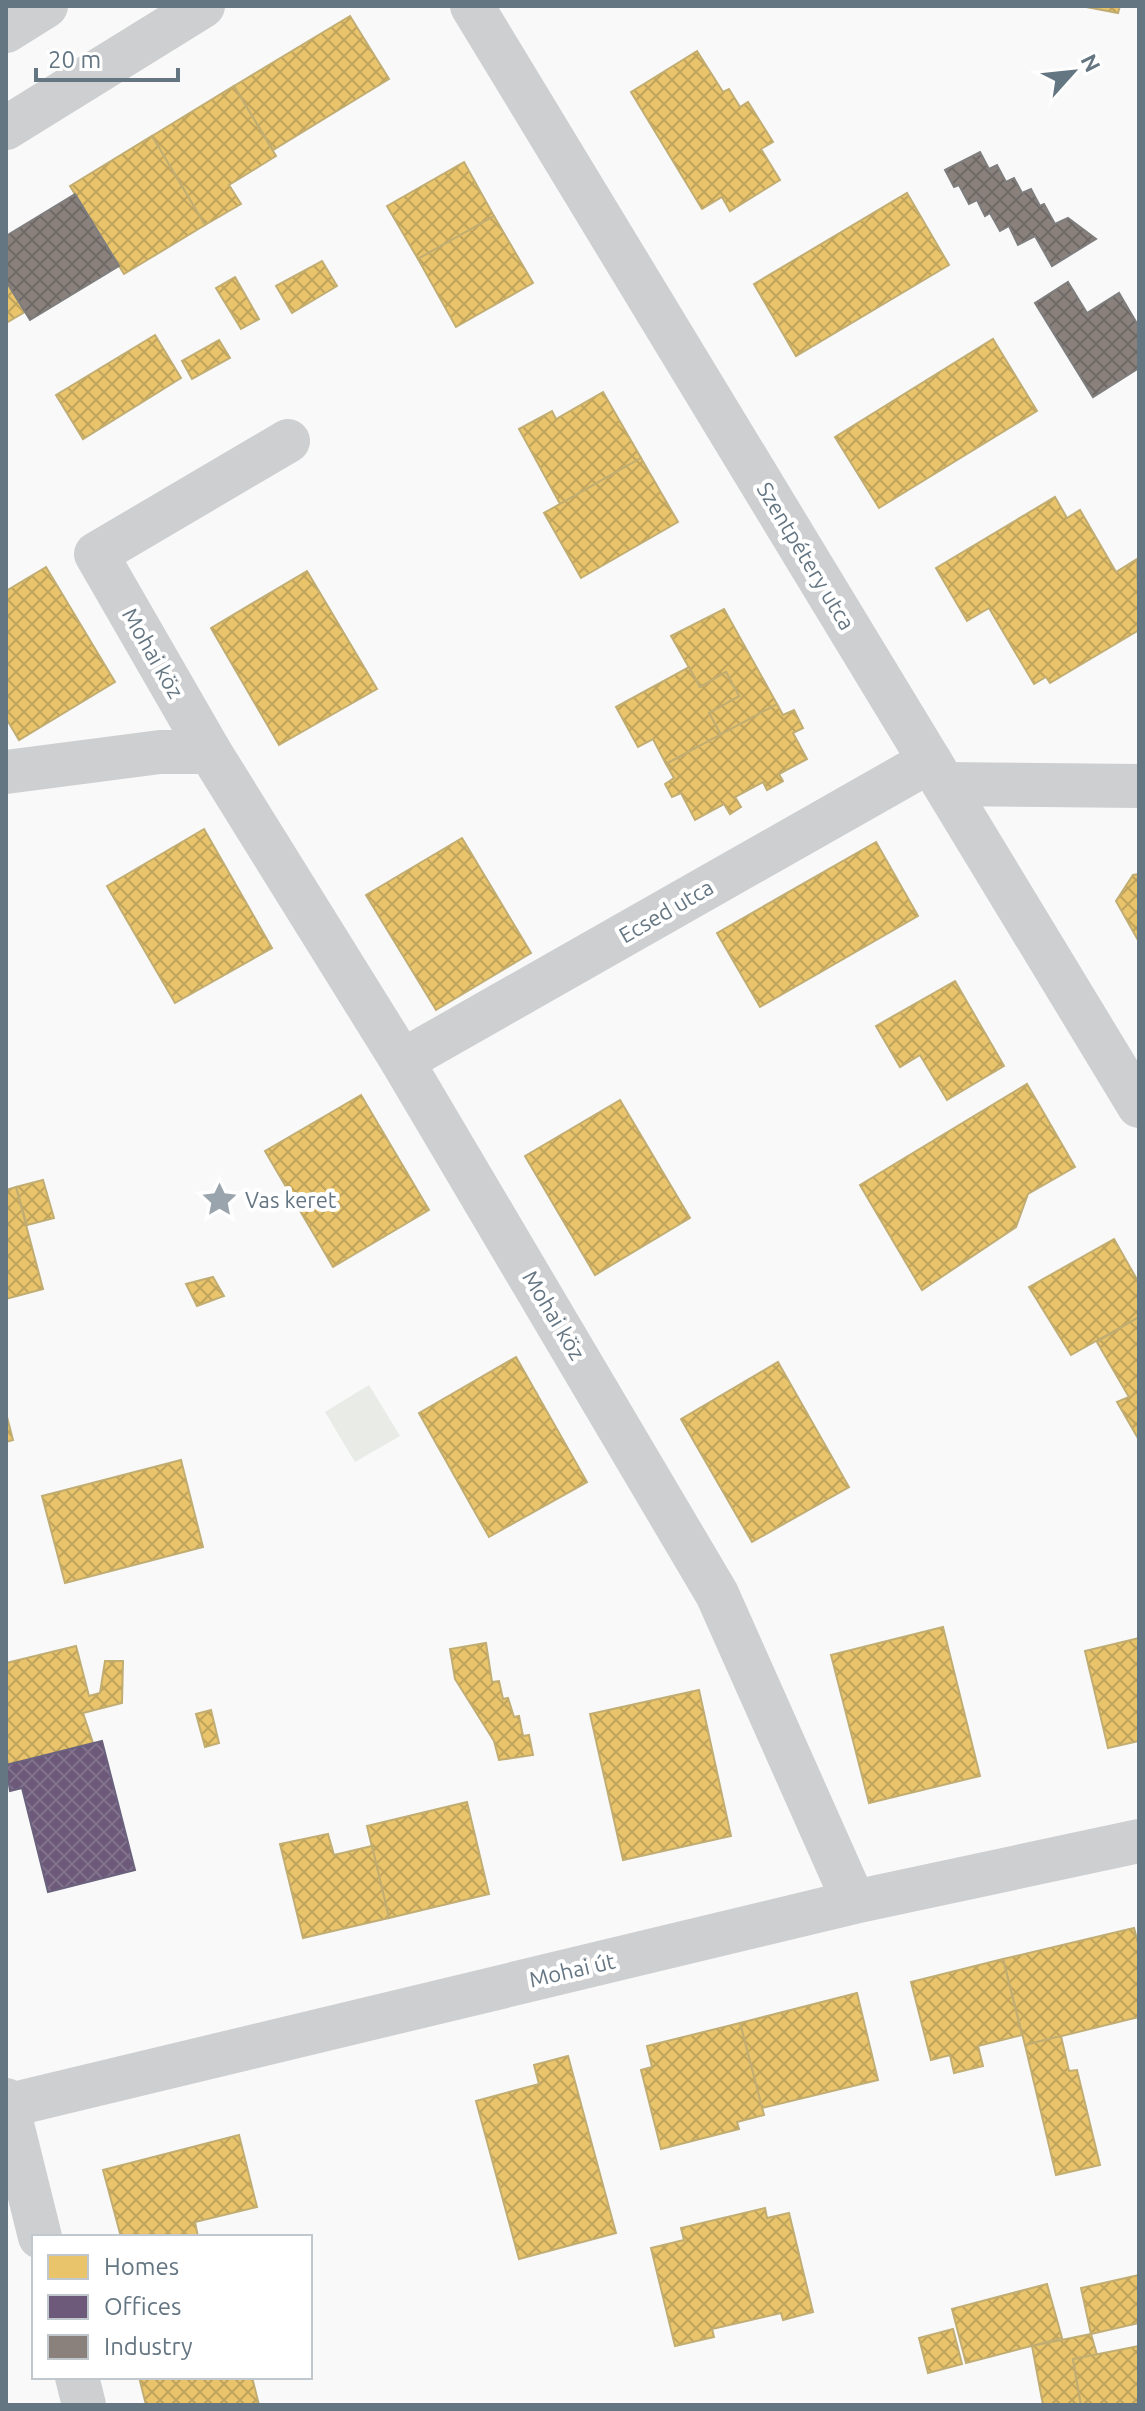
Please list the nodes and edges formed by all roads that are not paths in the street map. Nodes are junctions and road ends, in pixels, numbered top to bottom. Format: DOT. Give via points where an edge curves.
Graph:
graph roads {
  1 [pos="203,6"];
  2 [pos="472,6"];
  3 [pos="6,128"];
  4 [pos="288,441"];
  5 [pos="210,752"];
  6 [pos="6,772"];
  7 [pos="938,773"];
  8 [pos="1139,786"];
  9 [pos="402,1061"];
  10 [pos="1139,1106"];
  11 [pos="1139,1841"];
  12 [pos="854,1902"];
  13 [pos="7,2104"];
  14 [pos="40,2235"];
  15 [pos="78,2379"];
  16 [pos="84,2405"];
  1 -- 3 [label="street"];
  2 -- 7 [label="street, Szentpétery utca"];
  4 -- 5 [label="street, Mohai köz" via="96,554"];
  5 -- 6 [label="street" via="160,752"];
  5 -- 9 [label="street, Mohai köz"];
  7 -- 8 [label="street"];
  7 -- 9 [label="street, Ecsed utca"];
  7 -- 10 [label="street, Szentpétery utca"];
  9 -- 12 [label="street, Mohai köz" via="717,1594"];
  11 -- 12 [label="street, Mohai út"];
  12 -- 13 [label="street, Mohai út"];
  13 -- 14 [label="street"];
  15 -- 16 [label="street"];
}
